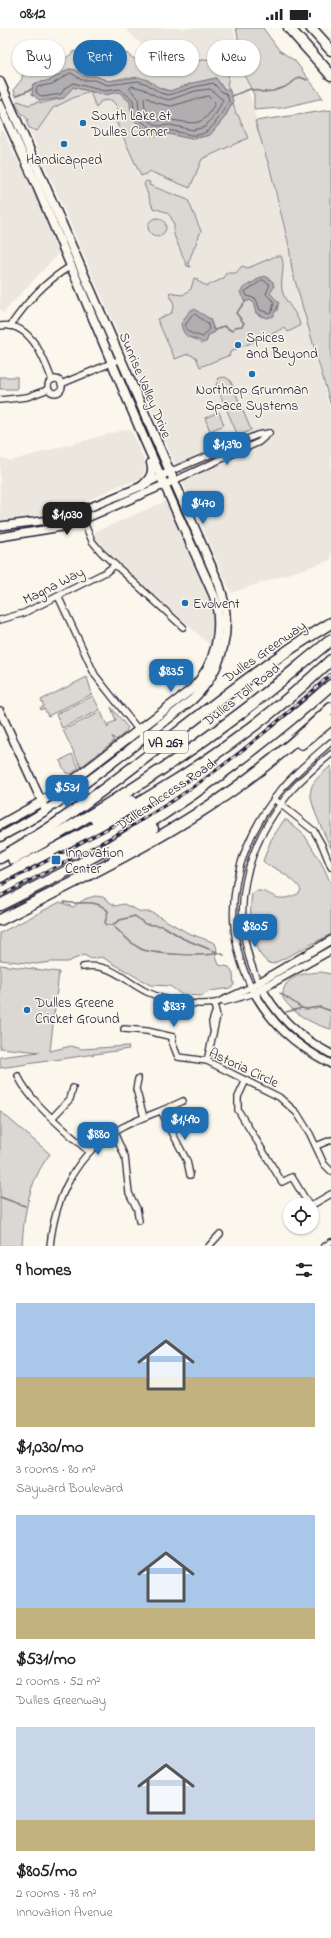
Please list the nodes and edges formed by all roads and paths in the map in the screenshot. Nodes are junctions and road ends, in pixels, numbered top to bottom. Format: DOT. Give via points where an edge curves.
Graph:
graph roads {
  1 [pos="289,28"];
  2 [pos="311,28"];
  3 [pos="331,50"];
  4 [pos="331,75"];
  5 [pos="0,82"];
  6 [pos="0,105"];
  7 [pos="71,266"];
  8 [pos="0,326"];
  9 [pos="10,326"];
  10 [pos="120,358"];
  11 [pos="111,363"];
  12 [pos="52,380"];
  13 [pos="61,384"];
  14 [pos="49,389"];
  15 [pos="0,400"];
  16 [pos="145,441"];
  17 [pos="169,472"];
  18 [pos="160,476"];
  19 [pos="173,481"];
  20 [pos="164,485"];
  21 [pos="142,486"];
  22 [pos="83,520"];
  23 [pos="0,526"];
  24 [pos="0,537"];
  25 [pos="115,565"];
  26 [pos="58,596"];
  27 [pos="0,620"];
  28 [pos="331,623"];
  29 [pos="183,627"];
  30 [pos="331,638"];
  31 [pos="331,660"];
  32 [pos="331,685"];
  33 [pos="331,708"];
  34 [pos="0,711"];
  35 [pos="331,720"];
  36 [pos="141,734"];
  37 [pos="331,742"];
  38 [pos="261,743"];
  39 [pos="331,754"];
  40 [pos="213,756"];
  41 [pos="259,771"];
  42 [pos="274,799"];
  43 [pos="41,802"];
  44 [pos="281,804"];
  45 [pos="46,811"];
  46 [pos="0,825"];
  47 [pos="0,837"];
  48 [pos="3,861"];
  49 [pos="331,867"];
  50 [pos="0,877"];
  51 [pos="0,905"];
  52 [pos="0,920"];
  53 [pos="331,940"];
  54 [pos="331,950"];
  55 [pos="83,967"];
  56 [pos="261,986"];
  57 [pos="253,990"];
  58 [pos="214,1004"];
  59 [pos="124,1029"];
  60 [pos="331,1054"];
  61 [pos="207,1061"];
  62 [pos="331,1064"];
  63 [pos="18,1076"];
  64 [pos="138,1080"];
  65 [pos="246,1080"];
  66 [pos="73,1088"];
  67 [pos="183,1101"];
  68 [pos="161,1111"];
  69 [pos="52,1117"];
  70 [pos="144,1117"];
  71 [pos="114,1132"];
  72 [pos="331,1140"];
  73 [pos="316,1146"];
  74 [pos="89,1152"];
  75 [pos="331,1171"];
  76 [pos="190,1175"];
  77 [pos="331,1194"];
  78 [pos="305,1198"];
  79 [pos="319,1201"];
  80 [pos="139,1221"];
  81 [pos="220,1234"];
  82 [pos="331,1242"];
  83 [pos="50,1246"];
  84 [pos="208,1246"];
  85 [pos="325,1246"];
  1 -- 4 [label="highway"];
  2 -- 3 [label="highway"];
  5 -- 10 [label="main road, Sunrise Valley Drive"];
  6 -- 7 [label="main road, Sunrise Valley Drive"];
  7 -- 9 [label="street" via="49,280 23,307"];
  7 -- 11 [label="main road, Sunrise Valley Drive"];
  8 -- 9 [label="street"];
  9 -- 12 [label="street" via="19,328 33,342 45,361"];
  10 -- 11 [label="street"];
  10 -- 17 [label="main road, Sunrise Valley Drive"];
  11 -- 13 [label="street"];
  11 -- 16 [label="main road, Sunrise Valley Drive"];
  12 -- 13 [label="street"];
  12 -- 14 [label="street" via="48,385"];
  13 -- 14 [label="street" via="57,393"];
  14 -- 15 [label="street" via="19,398"];
  16 -- 18 [label="main road, Sunrise Valley Drive"];
  16 -- 21 [label="main road" via="153,469 151,476"];
  17 -- 18 [label="street"];
  17 -- 19 [label="main road, Sunrise Valley Drive"];
  17 -- 19 [label="street" via="256,435 269,433 259,442"];
  18 -- 20 [label="main road, Sunrise Valley Drive"];
  18 -- 21 [label="street"];
  19 -- 20 [label="street"];
  19 -- 36 [label="main road, Sunrise Valley Drive" via="222,591 226,634 220,658 207,683 192,700"];
  20 -- 22 [label="street"];
  20 -- 36 [label="main road, Sunrise Valley Drive" via="214,596 219,630 211,662 199,681"];
  21 -- 23 [label="street" via="64,518"];
  22 -- 24 [label="street" via="61,528"];
  22 -- 25 [label="street" via="92,541"];
  25 -- 26 [label="street, Magna Way"];
  25 -- 29 [label="street"];
  26 -- 27 [label="street, Magna Way" via="24,613"];
  26 -- 36 [label="street" via="95,675"];
  28 -- 48 [label="highway, Dulles Greenway / VA 267" via="233,690 69,816"];
  30 -- 48 [label="highway, Dulles Toll Road" via="242,712 160,771 101,808"];
  31 -- 40 [label="highway, Dulles Access Road" via="268,714"];
  32 -- 38 [label="highway, Dulles Access Road"];
  33 -- 41 [label="highway"];
  34 -- 43 [label="street"];
  35 -- 41 [label="highway" via="291,752"];
  36 -- 43 [label="main road, Sunrise Valley Drive"];
  36 -- 45 [label="main road, Sunrise Valley Drive"];
  37 -- 42 [label="street" via="299,770"];
  38 -- 51 [label="highway, Dulles Access Road" via="183,801 140,829"];
  38 -- 52 [label="highway" via="239,764 136,840 98,864 24,902"];
  39 -- 44 [label="street" via="298,783"];
  40 -- 48 [label="highway" via="34,851"];
  40 -- 50 [label="highway, Dulles Access Road" via="128,810"];
  41 -- 52 [label="highway" via="164,834"];
  42 -- 44 [label="street"];
  42 -- 57 [label="street" via="246,848 234,893 233,924 237,948"];
  43 -- 45 [label="street"];
  43 -- 46 [label="main road, Sunrise Valley Drive"];
  44 -- 49 [label="street" via="314,831"];
  44 -- 56 [label="street" via="257,844 244,890 242,916 247,953"];
  45 -- 47 [label="main road, Sunrise Valley Drive"];
  53 -- 56 [label="street"];
  54 -- 56 [label="street"];
  55 -- 58 [label="street" via="96,965 108,968 142,990 161,998"];
  56 -- 57 [label="street"];
  56 -- 60 [label="street" via="286,1022 306,1040"];
  57 -- 58 [label="street" via="237,1000"];
  57 -- 62 [label="street" via="269,1016 287,1036"];
  58 -- 61 [label="street" via="215,1013 212,1016 213,1029"];
  59 -- 61 [label="street, Astoria Circle" via="173,1036 172,1042 178,1057"];
  61 -- 65 [label="street, Astoria Circle"];
  63 -- 69 [label="street" via="27,1091"];
  64 -- 70 [label="street" via="137,1094"];
  65 -- 73 [label="street, Astoria Circle" via="288,1104"];
  65 -- 78 [label="street" via="237,1102 241,1117 282,1182 292,1177"];
  66 -- 69 [label="street" via="70,1099"];
  67 -- 68 [label="street"];
  68 -- 70 [label="street"];
  68 -- 76 [label="street" via="188,1164"];
  69 -- 74 [label="street"];
  70 -- 71 [label="street"];
  71 -- 74 [label="street"];
  71 -- 80 [label="street" via="125,1157 128,1188"];
  72 -- 73 [label="street"];
  73 -- 75 [label="street, Astoria Circle" via="324,1164"];
  74 -- 83 [label="street" via="73,1173 62,1194 53,1222"];
  77 -- 79 [label="street"];
  81 -- 84 [label="street"];
  82 -- 85 [label="street"];
}
